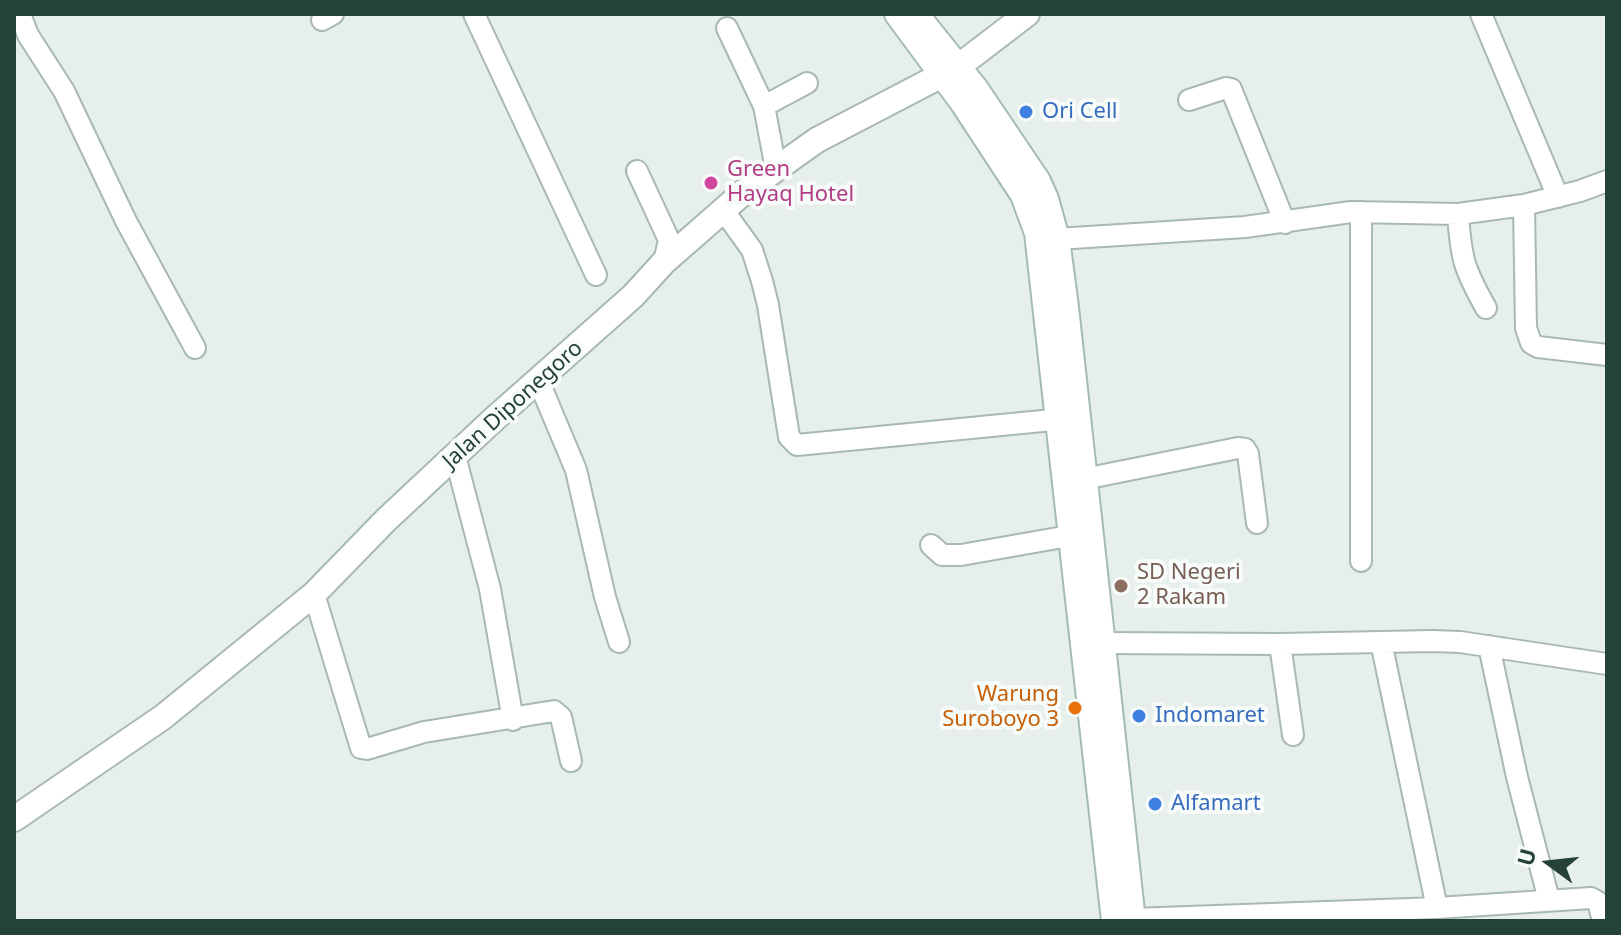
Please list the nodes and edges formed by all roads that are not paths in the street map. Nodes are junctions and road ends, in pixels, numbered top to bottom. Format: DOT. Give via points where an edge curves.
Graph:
graph roads {
  1 [pos="20,14"];
  2 [pos="474,14"];
  3 [pos="897,14"];
  4 [pos="916,14"];
  5 [pos="1027,14"];
  6 [pos="1481,14"];
  7 [pos="727,28"];
  8 [pos="951,71"];
  9 [pos="807,83"];
  10 [pos="1189,100"];
  11 [pos="764,106"];
  12 [pos="776,169"];
  13 [pos="637,171"];
  14 [pos="1607,181"];
  15 [pos="1558,197"];
  16 [pos="1524,205"];
  17 [pos="724,211"];
  18 [pos="1361,212"];
  19 [pos="1458,214"];
  20 [pos="1285,223"];
  21 [pos="1057,239"];
  22 [pos="664,262"];
  23 [pos="596,275"];
  24 [pos="1486,308"];
  25 [pos="195,348"];
  26 [pos="1607,355"];
  27 [pos="539,382"];
  28 [pos="1067,419"];
  29 [pos="455,456"];
  30 [pos="1084,479"];
  31 [pos="1257,523"];
  32 [pos="1069,536"];
  33 [pos="931,545"];
  34 [pos="1361,561"];
  35 [pos="314,594"];
  36 [pos="619,642"];
  37 [pos="1381,642"];
  38 [pos="1102,643"];
  39 [pos="1280,644"];
  40 [pos="1489,646"];
  41 [pos="1607,664"];
  42 [pos="513,720"];
  43 [pos="1293,735"];
  44 [pos="571,761"];
  45 [pos="14,819"];
  46 [pos="1549,900"];
  47 [pos="1437,908"];
  48 [pos="1124,912"];
  49 [pos="1603,921"];
  1 -- 25 [label="street"];
  2 -- 23 [label="street"];
  3 -- 8 [label="main road"];
  4 -- 8 [label="main road"];
  5 -- 8 [label="main road, Jalan Diponegoro"];
  6 -- 15 [label="street"];
  7 -- 11 [label="street"];
  8 -- 12 [label="main road, Jalan Diponegoro" via="817,140"];
  8 -- 21 [label="main road" via="1038,181"];
  8 -- 28 [label="main road" via="1032,215"];
  9 -- 11 [label="street"];
  10 -- 20 [label="street" via="1231,89"];
  11 -- 12 [label="street"];
  12 -- 17 [label="main road, Jalan Diponegoro"];
  13 -- 22 [label="street" via="669,240"];
  14 -- 15 [label="street"];
  15 -- 16 [label="street"];
  16 -- 19 [label="street"];
  16 -- 26 [label="street" via="1526,328 1531,343"];
  17 -- 22 [label="main road, Jalan Diponegoro"];
  17 -- 28 [label="street" via="752,250 768,305 789,437 797,445"];
  18 -- 19 [label="street"];
  18 -- 20 [label="street"];
  18 -- 34 [label="street"];
  19 -- 24 [label="street" via="1461,257"];
  20 -- 21 [label="street"];
  21 -- 28 [label="main road"];
  22 -- 27 [label="main road, Jalan Diponegoro"];
  27 -- 29 [label="main road, Jalan Diponegoro"];
  27 -- 36 [label="street" via="576,470"];
  28 -- 30 [label="main road"];
  28 -- 32 [label="main road"];
  29 -- 35 [label="main road, Jalan Diponegoro"];
  29 -- 42 [label="street" via="490,589"];
  30 -- 31 [label="street" via="1245,449"];
  30 -- 38 [label="main road"];
  32 -- 33 [label="street" via="961,555 942,555"];
  32 -- 48 [label="main road"];
  35 -- 42 [label="street" via="361,748"];
  35 -- 45 [label="main road, Jalan Diponegoro" via="163,717"];
  37 -- 39 [label="street"];
  37 -- 40 [label="street"];
  37 -- 47 [label="street"];
  38 -- 39 [label="street"];
  38 -- 48 [label="main road"];
  39 -- 43 [label="street"];
  40 -- 41 [label="street"];
  40 -- 46 [label="street"];
  42 -- 44 [label="street" via="558,713"];
  46 -- 47 [label="street"];
  46 -- 49 [label="street" via="1591,898 1598,902"];
  47 -- 48 [label="street"];
}
